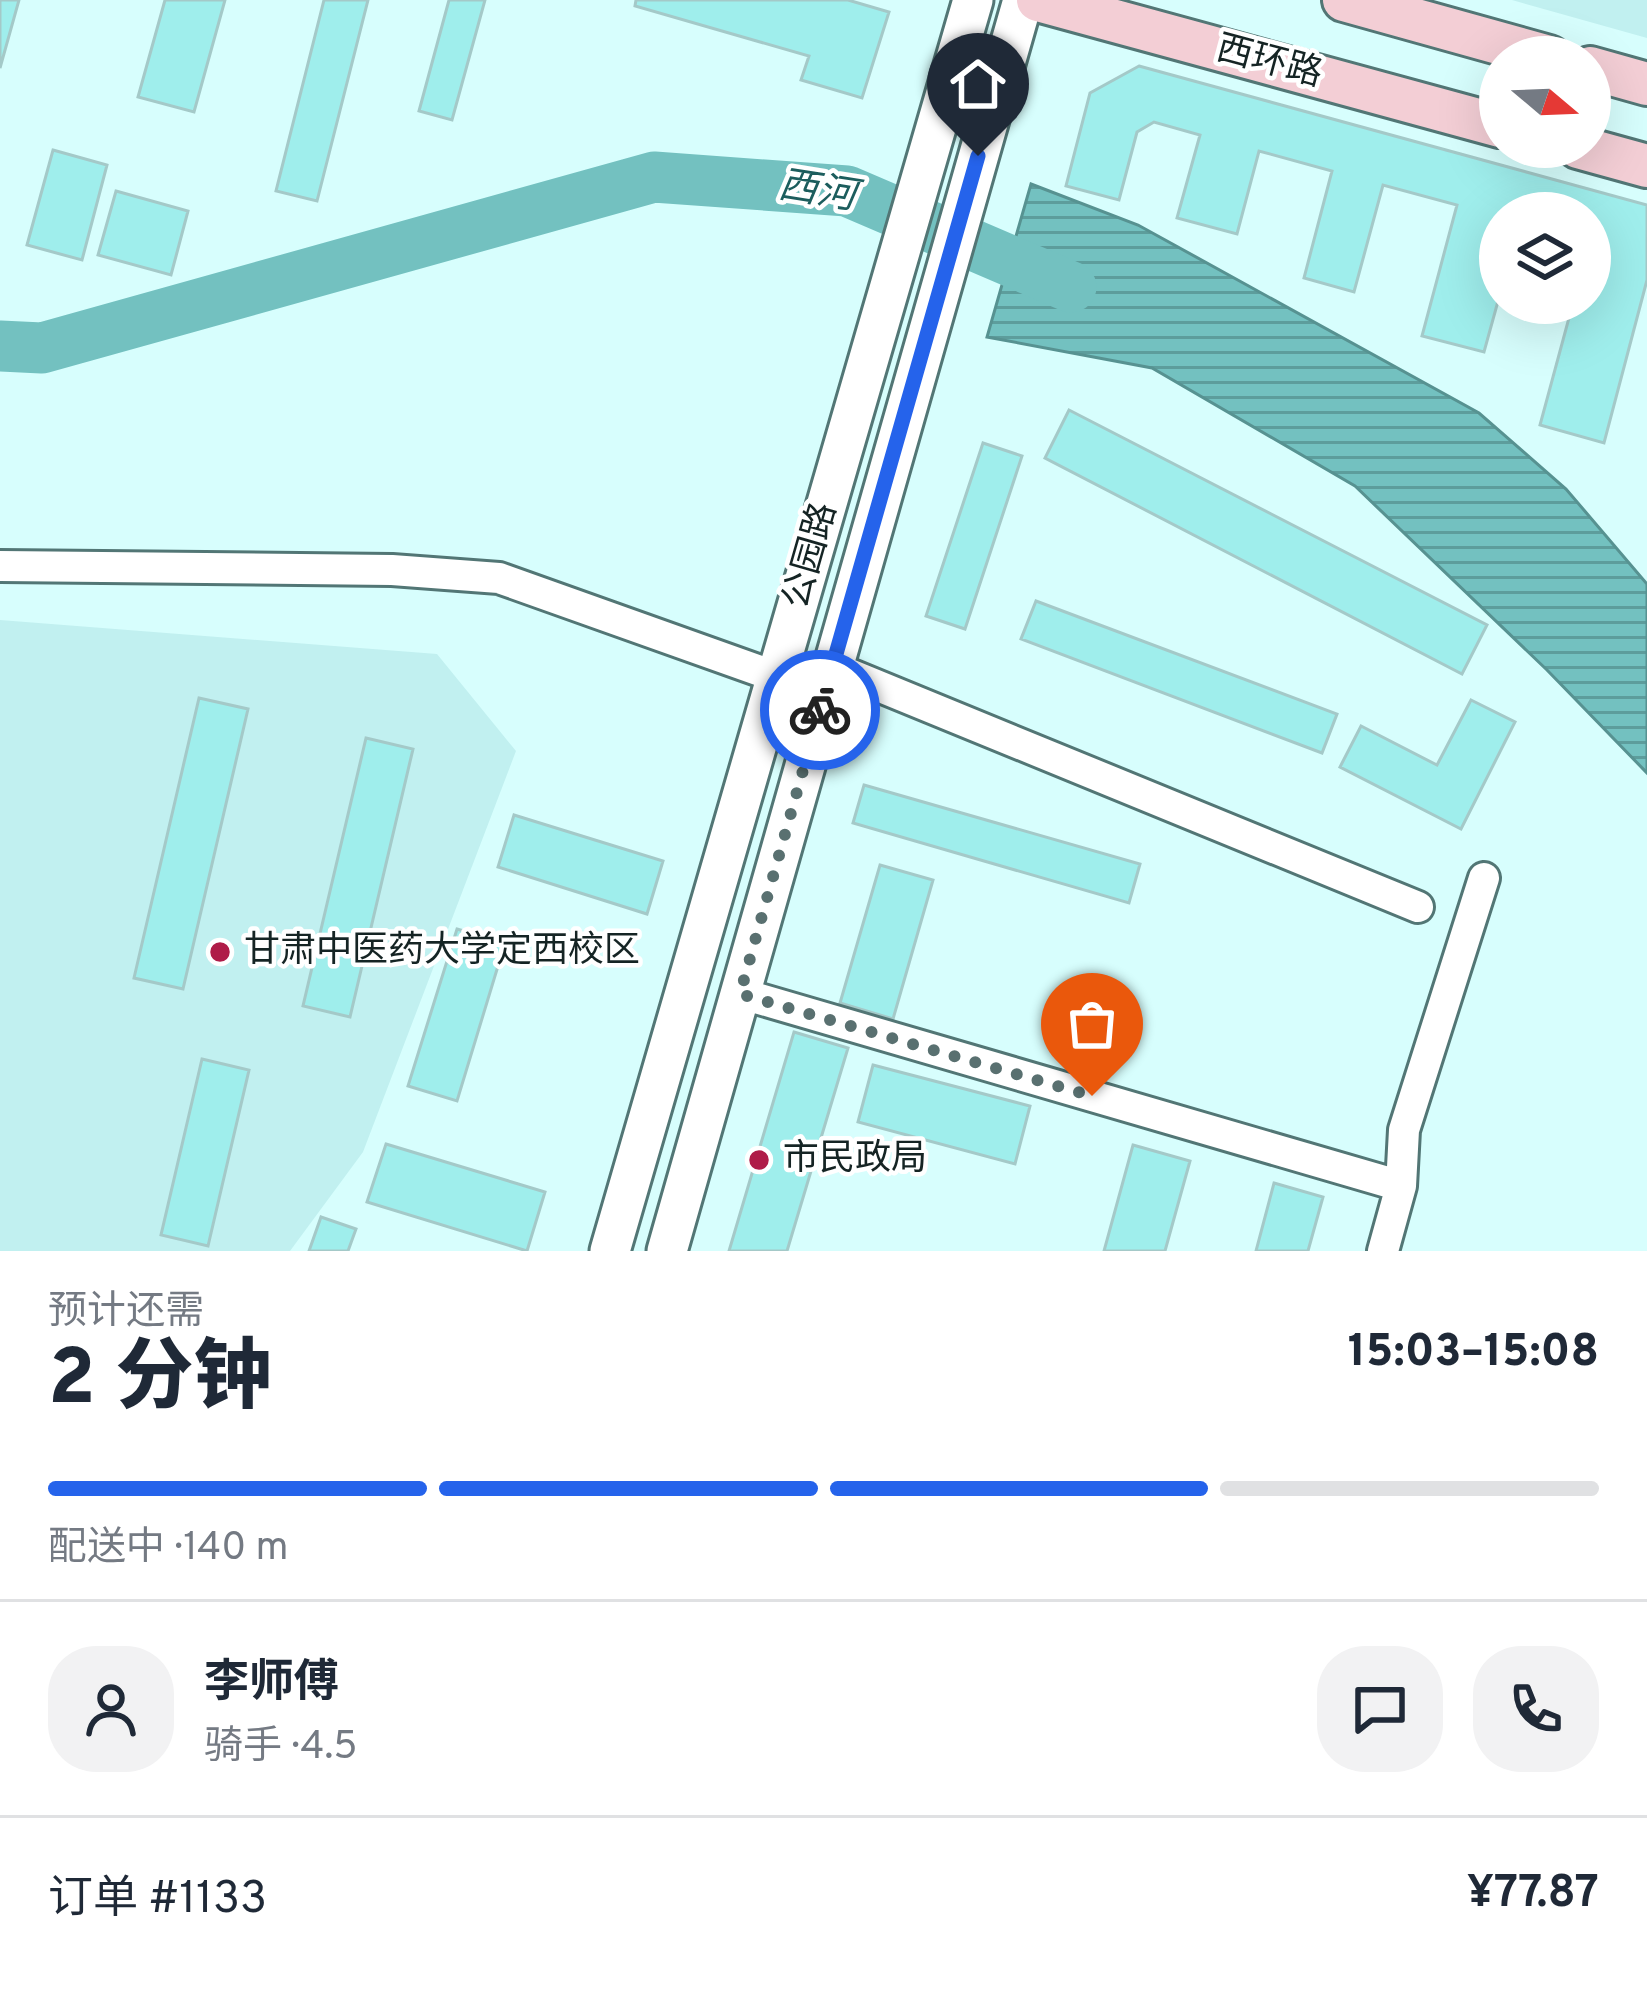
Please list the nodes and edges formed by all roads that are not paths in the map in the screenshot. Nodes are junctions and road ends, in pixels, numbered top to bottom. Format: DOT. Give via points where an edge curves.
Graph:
graph roads {
  1 [pos="973,0"];
  2 [pos="1023,0"];
  3 [pos="1038,0"];
  4 [pos="1344,0"];
  5 [pos="1479,38"];
  6 [pos="1611,74"];
  7 [pos="1647,84"];
  8 [pos="1479,120"];
  9 [pos="1611,156"];
  10 [pos="1647,166"];
  11 [pos="0,566"];
  12 [pos="832,667"];
  13 [pos="777,676"];
  14 [pos="1484,878"];
  15 [pos="1418,907"];
  16 [pos="740,994"];
  17 [pos="1401,1186"];
  18 [pos="610,1251"];
  19 [pos="667,1251"];
  20 [pos="1383,1251"];
  1 -- 13 [label="street, 公园路"];
  2 -- 12 [label="street, 公园路"];
  3 -- 8 [label="main road, 西环路"];
  4 -- 5 [label="main road"];
  6 -- 7 [label="main road"];
  9 -- 10 [label="main road"];
  11 -- 13 [label="street" via="499,578"];
  12 -- 15 [label="street"];
  12 -- 16 [label="street, 公园路"];
  13 -- 18 [label="street, 公园路"];
  14 -- 17 [label="street" via="1404,1130"];
  16 -- 17 [label="street"];
  16 -- 19 [label="street, 公园路"];
  17 -- 20 [label="street"];
}
